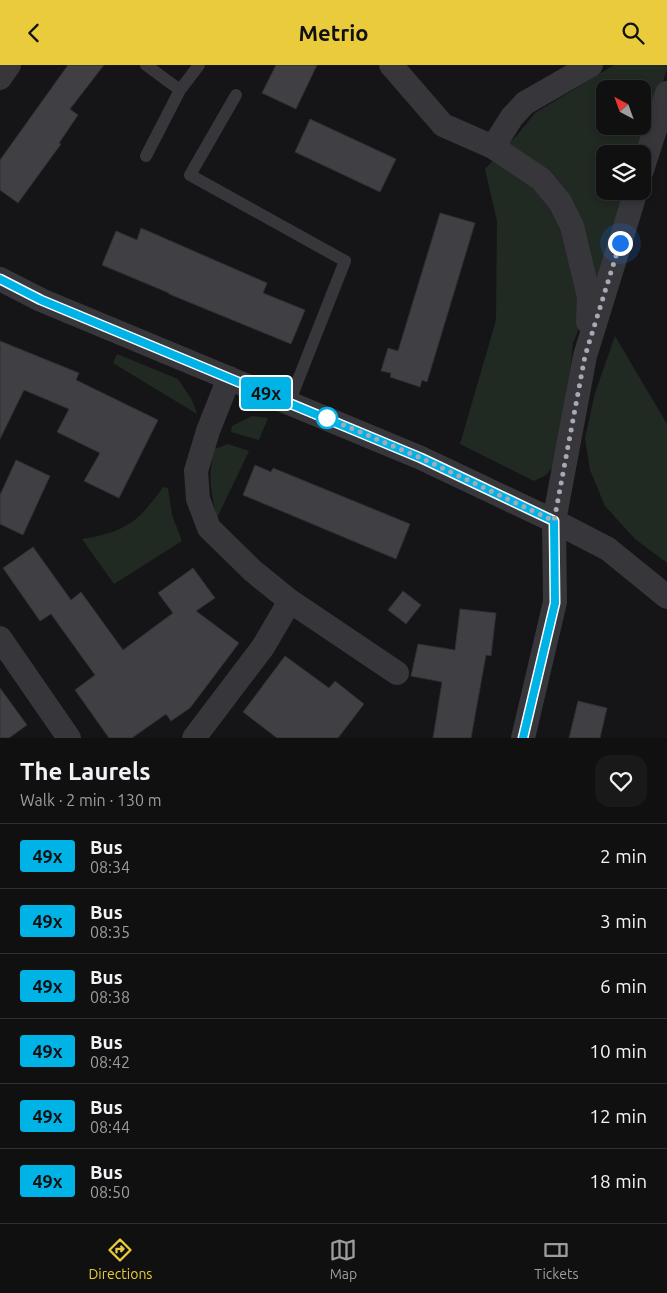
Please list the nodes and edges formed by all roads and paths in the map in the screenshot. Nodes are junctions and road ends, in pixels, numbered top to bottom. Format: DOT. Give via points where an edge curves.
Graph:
graph roads {
  1 [pos="9,65"];
  2 [pos="146,65"];
  3 [pos="199,65"];
  4 [pos="391,65"];
  5 [pos="576,69"];
  6 [pos="0,77"];
  7 [pos="180,90"];
  8 [pos="667,93"];
  9 [pos="236,95"];
  10 [pos="650,145"];
  11 [pos="493,147"];
  12 [pos="146,156"];
  13 [pos="633,200"];
  14 [pos="0,279"];
  15 [pos="585,356"];
  16 [pos="229,378"];
  17 [pos="290,403"];
  18 [pos="554,521"];
  19 [pos="667,597"];
  20 [pos="290,601"];
  21 [pos="0,638"];
  22 [pos="397,673"];
  23 [pos="69,738"];
  24 [pos="194,738"];
  25 [pos="523,738"];
  1 -- 6 [label="street"];
  2 -- 7 [label="lane"];
  3 -- 7 [label="lane"];
  4 -- 11 [label="street" via="443,125"];
  5 -- 11 [label="street" via="525,103"];
  7 -- 12 [label="lane"];
  8 -- 10 [label="street"];
  9 -- 17 [label="lane" via="190,175 345,261"];
  11 -- 15 [label="street" via="541,179 560,202 572,226 590,297"];
  13 -- 15 [label="street"];
  14 -- 16 [label="street" via="41,300"];
  15 -- 18 [label="street"];
  16 -- 17 [label="street"];
  16 -- 20 [label="street" via="196,471 198,499 209,529"];
  17 -- 18 [label="street" via="421,458"];
  18 -- 19 [label="street" via="608,549"];
  18 -- 25 [label="street" via="555,603"];
  20 -- 22 [label="street"];
  20 -- 24 [label="street" via="263,647"];
  21 -- 23 [label="street"];
}
